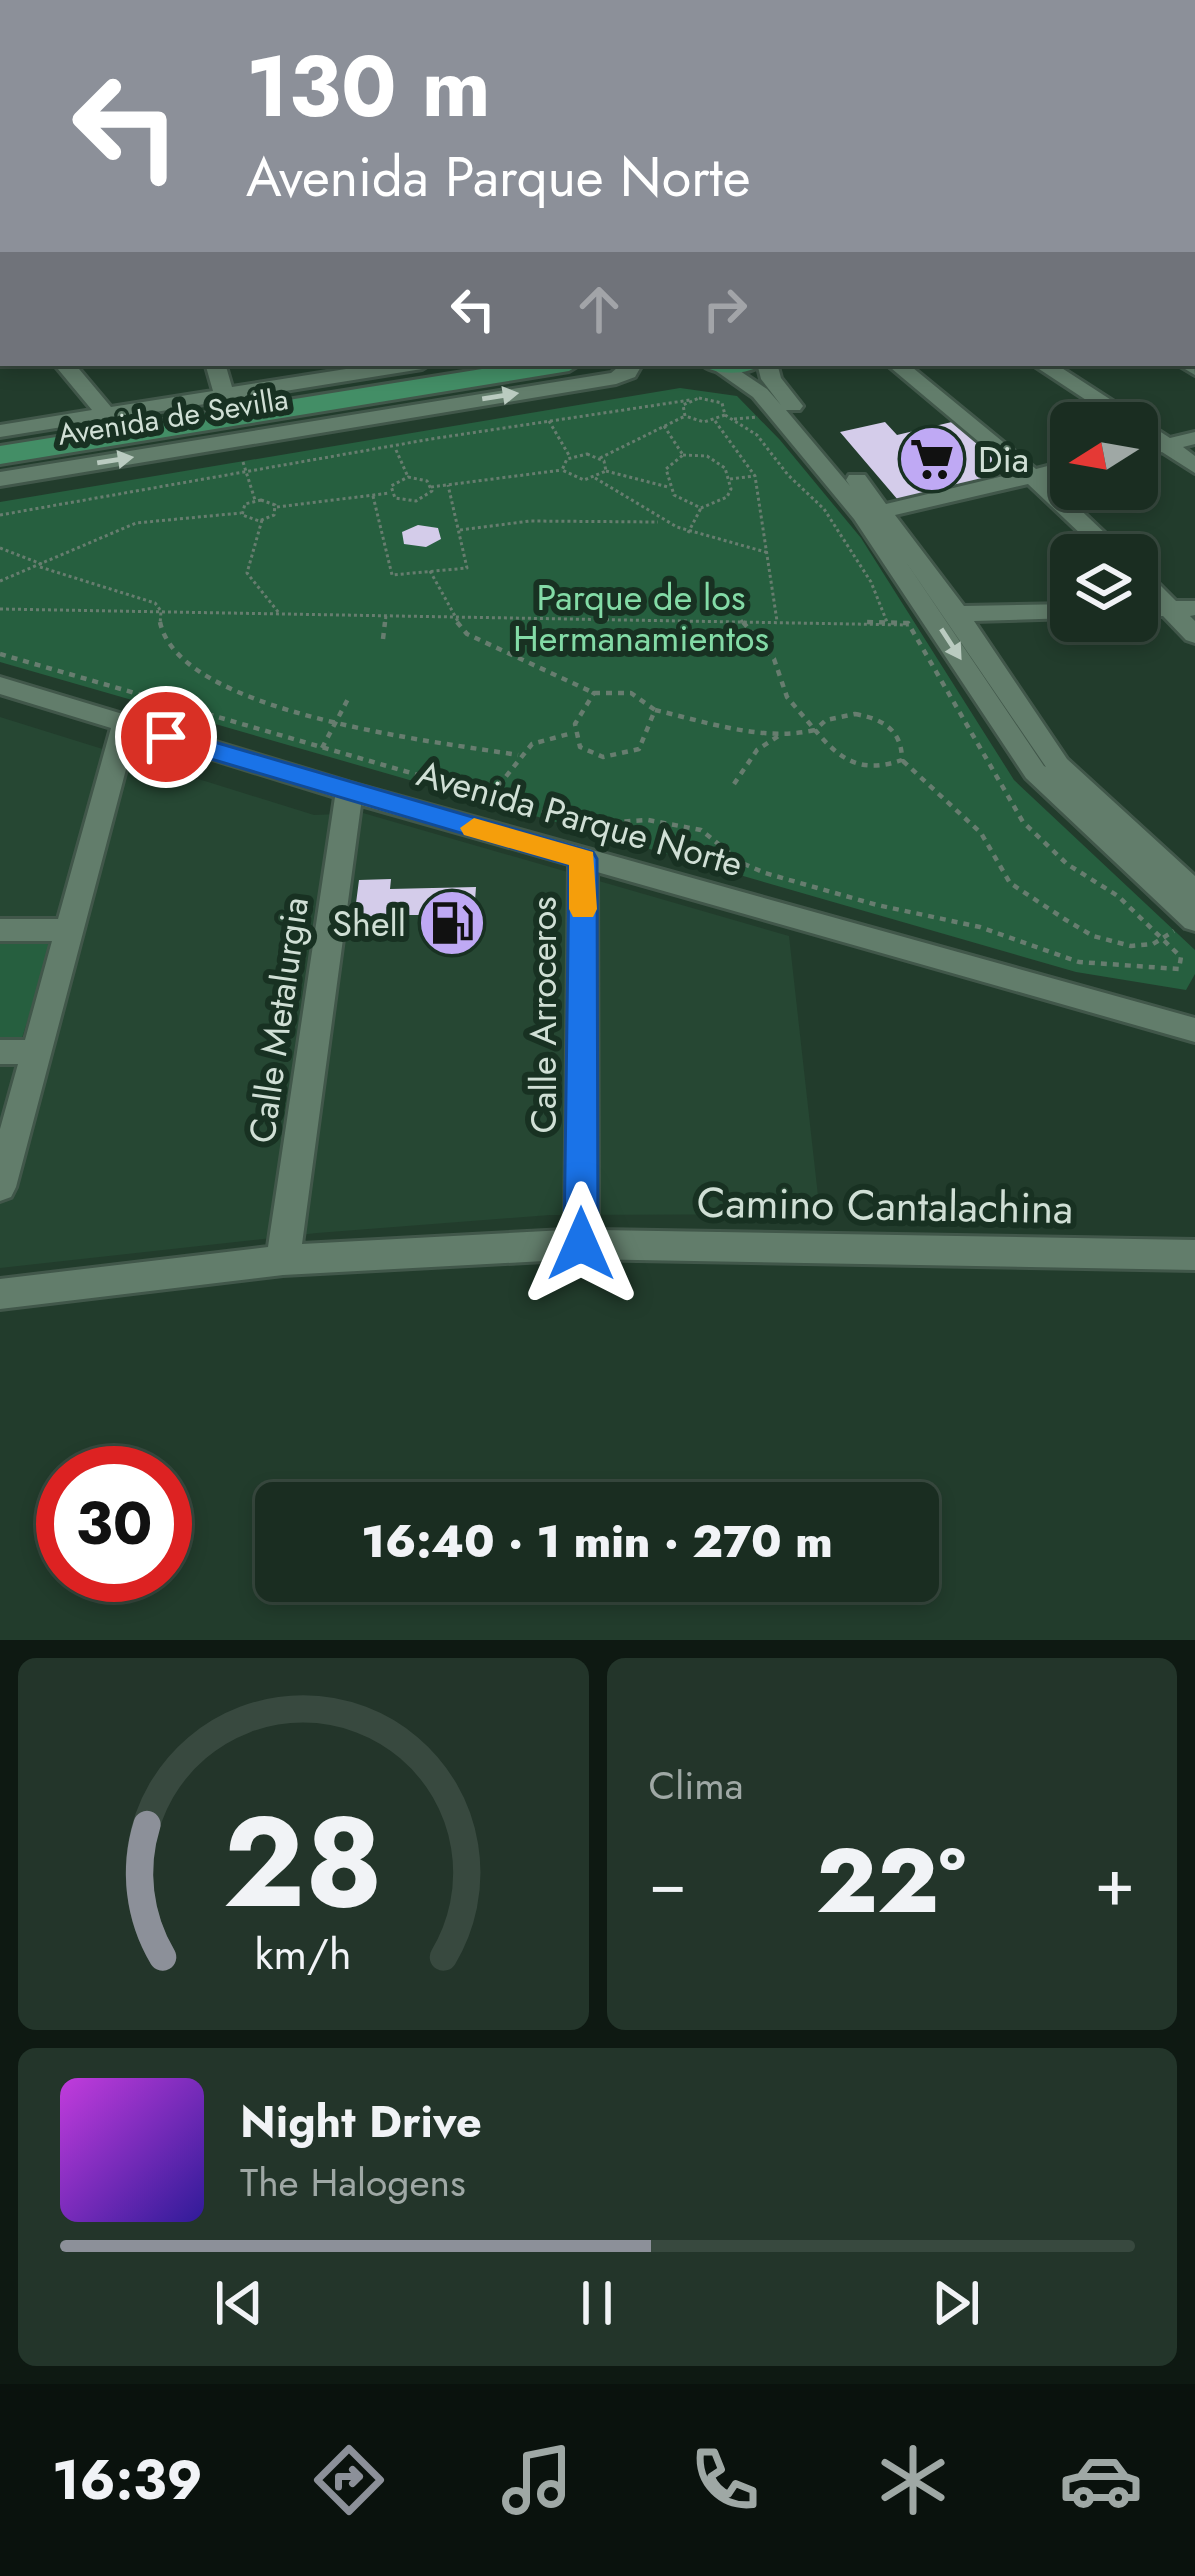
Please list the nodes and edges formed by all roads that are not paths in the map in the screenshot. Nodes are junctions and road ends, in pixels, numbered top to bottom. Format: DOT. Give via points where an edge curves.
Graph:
graph roads {
  1 [pos="66,366"];
  2 [pos="216,366"];
  3 [pos="403,366"];
  4 [pos="549,366"];
  5 [pos="632,366"];
  6 [pos="719,366"];
  7 [pos="768,366"];
  8 [pos="899,366"];
  9 [pos="1045,366"];
  10 [pos="224,394"];
  11 [pos="1102,402"];
  12 [pos="106,413"];
  13 [pos="0,431"];
  14 [pos="1158,437"];
  15 [pos="1195,438"];
  16 [pos="1170,444"];
  17 [pos="1158,447"];
  18 [pos="0,454"];
  19 [pos="1195,466"];
  20 [pos="1050,472"];
  21 [pos="1032,476"];
  22 [pos="0,479"];
  23 [pos="884,511"];
  24 [pos="1094,534"];
  25 [pos="1158,595"];
  26 [pos="1158,608"];
  27 [pos="1165,608"];
  28 [pos="1195,608"];
  29 [pos="1050,612"];
  30 [pos="957,614"];
  31 [pos="1195,635"];
  32 [pos="0,685"];
  33 [pos="125,724"];
  34 [pos="349,792"];
  35 [pos="584,859"];
  36 [pos="1195,892"];
  37 [pos="1185,925"];
  38 [pos="0,930"];
  39 [pos="70,930"];
  40 [pos="1143,1012"];
  41 [pos="1195,1015"];
  42 [pos="1195,1030"];
  43 [pos="0,1052"];
  44 [pos="37,1052"];
  45 [pos="0,1187"];
  46 [pos="581,1244"];
  47 [pos="1195,1256"];
  48 [pos="284,1259"];
  49 [pos="0,1294"];
  1 -- 12 [label="street"];
  2 -- 10 [label="street"];
  3 -- 10 [label="street, Avenida de Sevilla"];
  4 -- 18 [label="main road, Avenida de Sevilla"];
  22 -- 5 [label="street, Avenida de Sevilla, one-way" via="616,378"];
  6 -- 37 [label="street, one-way" via="760,393 863,515 1035,772"];
  7 -- 23 [label="street"];
  8 -- 21 [label="street"];
  9 -- 11 [label="street"];
  10 -- 12 [label="street, Avenida de Sevilla"];
  12 -- 13 [label="street, Avenida de Sevilla"];
  14 -- 16 [label="street"];
  15 -- 16 [label="street"];
  16 -- 17 [label="street"];
  16 -- 19 [label="street"];
  20 -- 21 [label="street"];
  21 -- 23 [label="street"];
  21 -- 24 [label="street"];
  23 -- 30 [label="street"];
  25 -- 27 [label="street"];
  26 -- 27 [label="street"];
  27 -- 28 [label="street"];
  27 -- 31 [label="street"];
  29 -- 30 [label="street"];
  30 -- 36 [label="street" via="1058,765"];
  32 -- 33 [label="street, Avenida Parque Norte"];
  33 -- 34 [label="street, Avenida Parque Norte"];
  33 -- 39 [label="street"];
  34 -- 35 [label="street, Avenida Parque Norte"];
  34 -- 48 [label="street, Calle Metalurgia"];
  35 -- 40 [label="street, Avenida Parque Norte"];
  35 -- 46 [label="street, Calle Arroceros"];
  38 -- 39 [label="street"];
  39 -- 44 [label="street"];
  40 -- 41 [label="street, Avenida Parque Norte"];
  40 -- 42 [label="street, Avenida Parque Norte"];
  43 -- 44 [label="street"];
  44 -- 45 [label="street"];
  46 -- 47 [label="street, Camino Cantalachina"];
  46 -- 48 [label="street, Camino Cantalachina"];
  48 -- 49 [label="street, Camino Cantalachina"];
}
